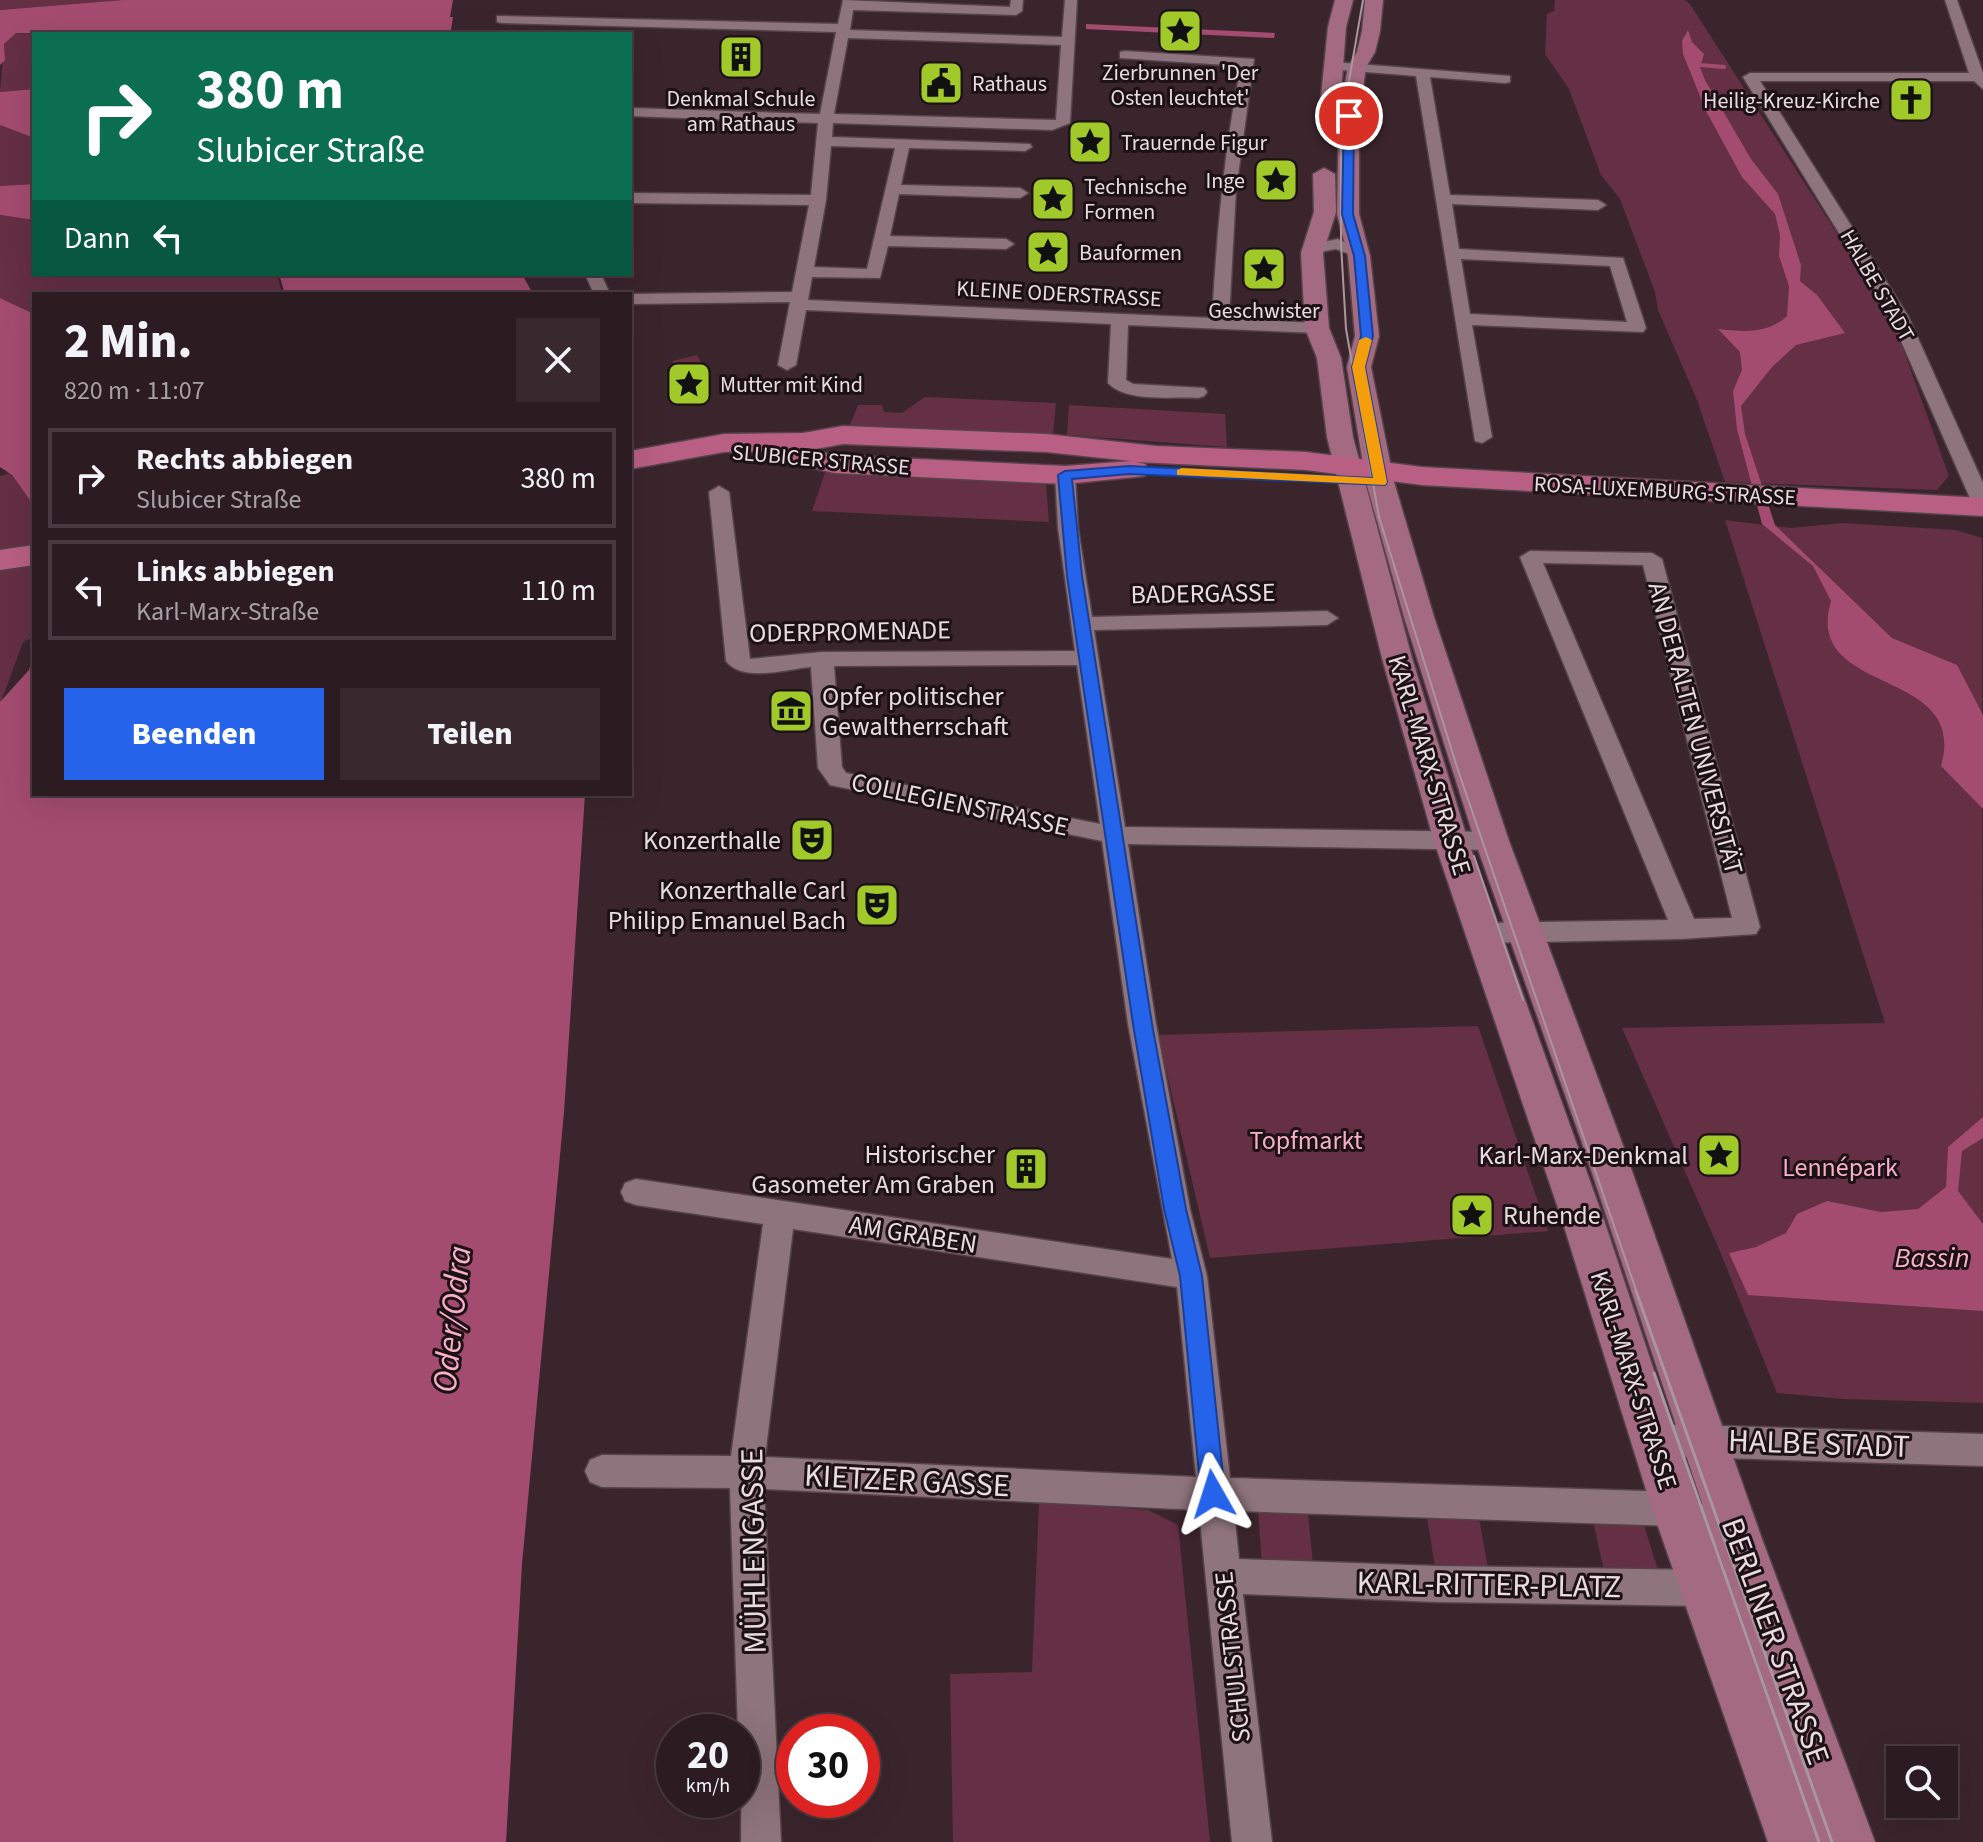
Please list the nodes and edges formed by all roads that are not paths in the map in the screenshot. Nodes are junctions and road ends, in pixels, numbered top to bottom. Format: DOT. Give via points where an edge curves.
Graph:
graph roads {
  1 [pos="1017,0"];
  2 [pos="1071,0"];
  3 [pos="1344,0"];
  4 [pos="1374,0"];
  5 [pos="1951,0"];
  6 [pos="849,3"];
  7 [pos="502,19"];
  8 [pos="577,21"];
  9 [pos="845,31"];
  10 [pos="568,32"];
  11 [pos="1070,41"];
  12 [pos="1125,55"];
  13 [pos="1333,66"];
  14 [pos="1357,67"];
  15 [pos="1422,72"];
  16 [pos="1505,79"];
  17 [pos="1981,80"];
  18 [pos="632,112"];
  19 [pos="826,119"];
  20 [pos="1329,126"];
  21 [pos="824,141"];
  22 [pos="903,143"];
  23 [pos="1025,147"];
  24 [pos="1326,151"];
  25 [pos="893,189"];
  26 [pos="1020,193"];
  27 [pos="632,198"];
  28 [pos="1442,199"];
  29 [pos="818,200"];
  30 [pos="1598,205"];
  31 [pos="882,241"];
  32 [pos="1006,244"];
  33 [pos="1314,248"];
  34 [pos="1357,252"];
  35 [pos="1451,254"];
  36 [pos="805,272"];
  37 [pos="632,299"];
  38 [pos="799,301"];
  39 [pos="1465,319"];
  40 [pos="1120,320"];
  41 [pos="1220,323"];
  42 [pos="1317,328"];
  43 [pos="787,365"];
  44 [pos="1198,392"];
  45 [pos="1482,437"];
  46 [pos="811,448"];
  47 [pos="632,460"];
  48 [pos="1065,475"];
  49 [pos="1364,475"];
  50 [pos="719,492"];
  51 [pos="1795,502"];
  52 [pos="1983,506"];
  53 [pos="1983,517"];
  54 [pos="32,555"];
  55 [pos="0,560"];
  56 [pos="1327,618"];
  57 [pos="1081,624"];
  58 [pos="1086,658"];
  59 [pos="822,659"];
  60 [pos="1113,835"];
  61 [pos="1451,841"];
  62 [pos="1492,841"];
  63 [pos="1685,929"];
  64 [pos="1482,933"];
  65 [pos="1525,933"];
  66 [pos="636,1192"];
  67 [pos="780,1214"];
  68 [pos="1191,1276"];
  69 [pos="1706,1439"];
  70 [pos="1655,1440"];
  71 [pos="1983,1450"];
  72 [pos="602,1471"];
  73 [pos="746,1472"];
  74 [pos="1213,1494"];
  75 [pos="1676,1509"];
  76 [pos="1730,1562"];
  77 [pos="1223,1576"];
  78 [pos="761,1842"];
  79 [pos="1252,1842"];
  80 [pos="1795,1842"];
  81 [pos="1848,1842"];
  1 -- 6 [label="street" via="1016,11"];
  2 -- 11 [label="street"];
  3 -- 13 [label="street"];
  4 -- 14 [label="street, KARL-MARX-STRASSE" via="1366,52"];
  5 -- 17 [label="street"];
  6 -- 9 [label="street"];
  7 -- 8 [label="street"];
  8 -- 9 [label="street"];
  8 -- 10 [label="street"];
  9 -- 11 [label="street"];
  9 -- 19 [label="street"];
  11 -- 19 [label="street" via="1063,123"];
  12 -- 41 [label="street" via="1249,62 1228,190"];
  13 -- 14 [label="street"];
  13 -- 20 [label="street"];
  14 -- 15 [label="street"];
  14 -- 34 [label="street, KARL-MARX-STRASSE" via="1349,116 1348,214"];
  15 -- 16 [label="street"];
  15 -- 28 [label="street"];
  17 -- 52 [label="street, HALBE STADT" via="1750,77 1899,316"];
  18 -- 19 [label="street"];
  19 -- 21 [label="street"];
  21 -- 22 [label="street"];
  21 -- 29 [label="street"];
  22 -- 23 [label="street"];
  22 -- 25 [label="street"];
  24 -- 33 [label="street, KARL-MARX-STRASSE" via="1325,212"];
  25 -- 26 [label="street"];
  25 -- 31 [label="street"];
  27 -- 29 [label="street"];
  28 -- 30 [label="street"];
  28 -- 35 [label="street"];
  29 -- 36 [label="street"];
  31 -- 32 [label="street"];
  31 -- 36 [label="street" via="874,274"];
  33 -- 34 [label="street" via="1341,244"];
  33 -- 42 [label="street, KARL-MARX-STRASSE"];
  34 -- 49 [label="street, KARL-MARX-STRASSE" via="1367,336 1359,367"];
  35 -- 39 [label="street"];
  35 -- 39 [label="street" via="1617,261 1637,328"];
  36 -- 38 [label="street"];
  37 -- 38 [label="street, KLEINE ODERSTRASSE"];
  38 -- 40 [label="street, KLEINE ODERSTRASSE"];
  38 -- 43 [label="street"];
  39 -- 45 [label="street"];
  40 -- 41 [label="street, KLEINE ODERSTRASSE"];
  40 -- 44 [label="street" via="1117,383 1130,389"];
  41 -- 42 [label="street, KLEINE ODERSTRASSE"];
  42 -- 49 [label="street, KARL-MARX-STRASSE" via="1329,358 1340,437"];
  46 -- 47 [label="main road, SLUBICER STRASSE"];
  46 -- 48 [label="main road, SLUBICER STRASSE" via="834,464"];
  46 -- 49 [label="main road, SLUBICER STRASSE" via="843,435 1046,443 1156,455 1306,461"];
  48 -- 49 [label="main road, SLUBICER STRASSE" via="1129,470"];
  48 -- 57 [label="street, SCHULSTRASSE"];
  49 -- 51 [label="main road, ROSA-LUXEMBURG-STRASSE"];
  49 -- 61 [label="street, KARL-MARX-STRASSE" via="1397,658"];
  49 -- 62 [label="street, KARL-MARX-STRASSE" via="1419,617"];
  50 -- 59 [label="street, ODERPROMENADE" via="737,661 747,666"];
  51 -- 52 [label="main road, ROSA-LUXEMBURG-STRASSE"];
  51 -- 53 [label="main road, ROSA-LUXEMBURG-STRASSE"];
  54 -- 55 [label="main road"];
  56 -- 57 [label="street, BADERGASSE"];
  57 -- 58 [label="street, SCHULSTRASSE"];
  58 -- 59 [label="street, ODERPROMENADE"];
  58 -- 60 [label="street, SCHULSTRASSE"];
  59 -- 60 [label="street, COLLEGIENSTRASSE" via="830,768 838,779"];
  60 -- 61 [label="street, COLLEGIENSTRASSE"];
  60 -- 68 [label="street, SCHULSTRASSE" via="1142,1024"];
  61 -- 62 [label="street, COLLEGIENSTRASSE"];
  61 -- 64 [label="street, KARL-MARX-STRASSE"];
  62 -- 65 [label="street, KARL-MARX-STRASSE"];
  63 -- 63 [label="street, AN DER ALTEN UNIVERSITÄT" via="1747,927 1652,559 1530,557"];
  63 -- 65 [label="street, AN DER ALTEN UNIVERSITÄT"];
  64 -- 65 [label="street, AN DER ALTEN UNIVERSITÄT"];
  64 -- 70 [label="street, KARL-MARX-STRASSE"];
  65 -- 69 [label="street, KARL-MARX-STRASSE"];
  66 -- 67 [label="street, AM GRABEN"];
  67 -- 68 [label="street, AM GRABEN"];
  67 -- 73 [label="street, MÜHLENGASSE"];
  68 -- 74 [label="street, SCHULSTRASSE"];
  69 -- 70 [label="street, HALBE STADT"];
  69 -- 71 [label="street, HALBE STADT"];
  69 -- 76 [label="street, BERLINER STRASSE"];
  70 -- 75 [label="street, KARL-MARX-STRASSE"];
  72 -- 73 [label="street, KIETZER GASSE"];
  73 -- 74 [label="street, KIETZER GASSE"];
  73 -- 78 [label="street, MÜHLENGASSE"];
  74 -- 75 [label="street"];
  74 -- 77 [label="street, SCHULSTRASSE"];
  75 -- 76 [label="street, BERLINER STRASSE"];
  76 -- 77 [label="street, KARL-RITTER-PLATZ" via="1436,1584"];
  76 -- 80 [label="street, BERLINER STRASSE"];
  76 -- 81 [label="street, BERLINER STRASSE"];
  77 -- 79 [label="street, SCHULSTRASSE"];
}
